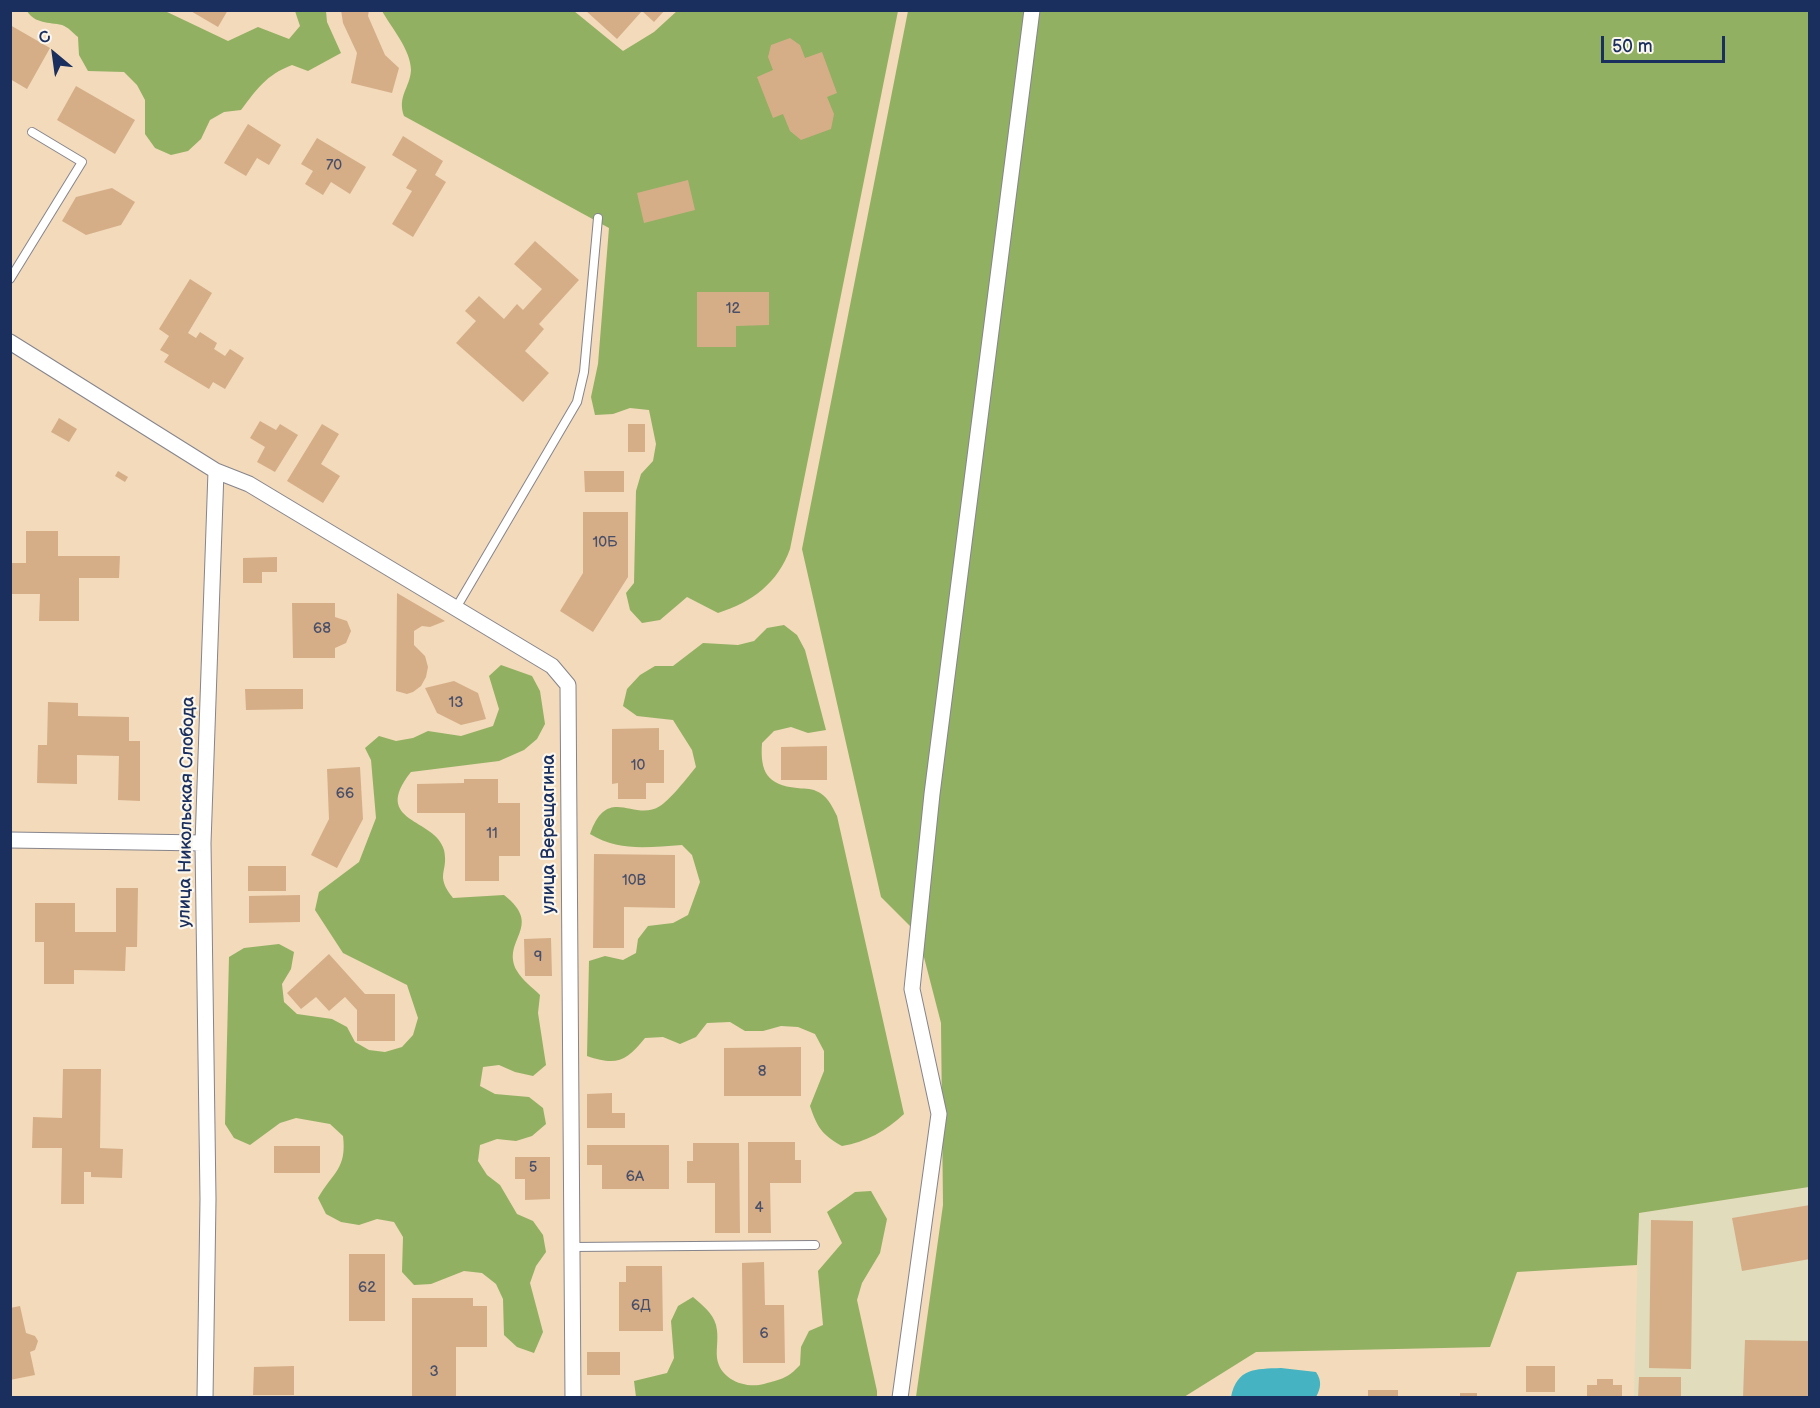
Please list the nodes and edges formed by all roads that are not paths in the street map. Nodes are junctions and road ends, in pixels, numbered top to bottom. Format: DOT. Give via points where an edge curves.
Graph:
graph roads {
  1 [pos="1032,10"];
  2 [pos="32,132"];
  3 [pos="598,218"];
  4 [pos="10,279"];
  5 [pos="10,342"];
  6 [pos="216,471"];
  7 [pos="456,608"];
  8 [pos="10,840"];
  9 [pos="203,843"];
  10 [pos="815,1245"];
  11 [pos="572,1247"];
  12 [pos="205,1398"];
  13 [pos="573,1398"];
  14 [pos="900,1398"];
  1 -- 14 [label="street" via="932,794 912,989 939,1114"];
  2 -- 4 [label="lane" via="82,162"];
  3 -- 7 [label="lane" via="584,372 577,402"];
  5 -- 6 [label="street"];
  6 -- 7 [label="street, улица Верещагина" via="249,484"];
  6 -- 9 [label="street, улица Никольская Слобода"];
  7 -- 11 [label="street, улица Верещагина" via="552,666 568,685"];
  8 -- 9 [label="street"];
  9 -- 12 [label="street, улица Никольская Слобода" via="208,1199"];
  10 -- 11 [label="lane"];
  11 -- 13 [label="street, улица Верещагина"];
}
